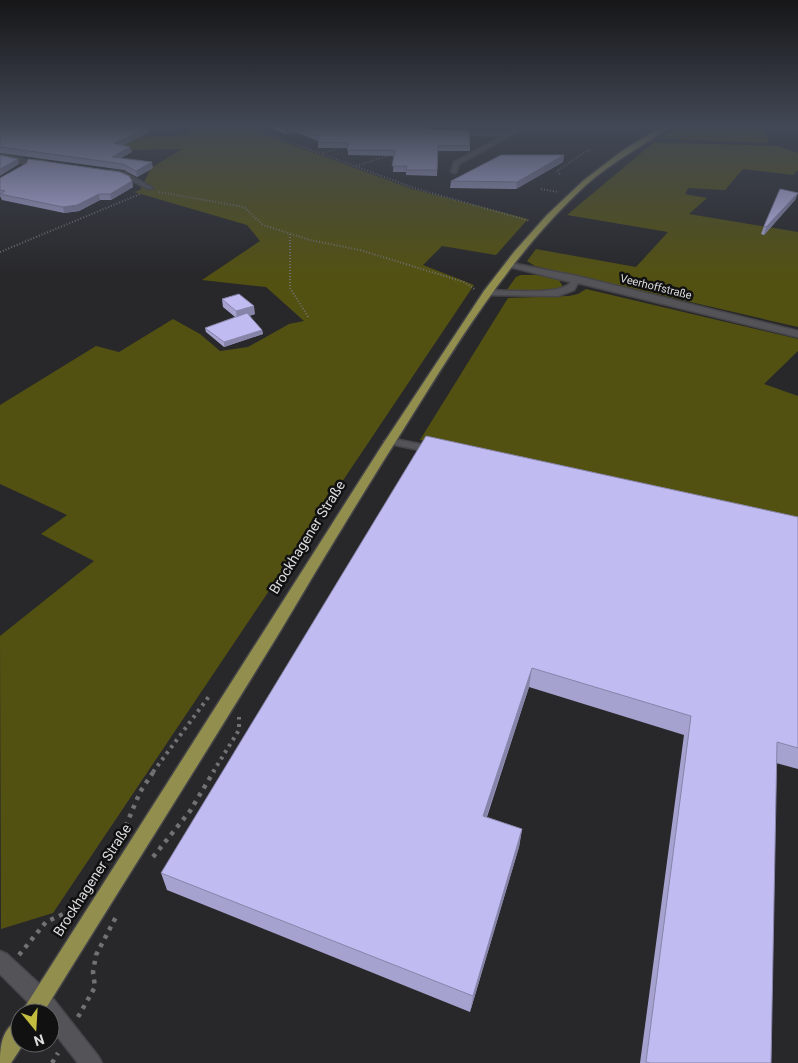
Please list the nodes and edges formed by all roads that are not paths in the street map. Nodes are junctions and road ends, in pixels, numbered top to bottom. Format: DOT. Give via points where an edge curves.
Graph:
graph roads {
  1 [pos="127,176"];
  2 [pos="593,176"];
  3 [pos="150,188"];
  4 [pos="509,264"];
  5 [pos="577,279"];
  6 [pos="483,292"];
  7 [pos="798,334"];
  8 [pos="390,441"];
  9 [pos="447,453"];
  10 [pos="0,961"];
  11 [pos="33,1003"];
  12 [pos="37,1003"];
  13 [pos="60,1027"];
  14 [pos="10,1046"];
  15 [pos="0,1062"];
  16 [pos="90,1063"];
  1 -- 3 [label="street"];
  2 -- 4 [label="main road, Brockhagener Straße" via="571,192"];
  4 -- 5 [label="street, Veerhoffstraße"];
  4 -- 6 [label="main road, Brockhagener Straße"];
  5 -- 6 [label="street" via="571,288 558,293"];
  5 -- 7 [label="street, Veerhoffstraße"];
  6 -- 8 [label="main road, Brockhagener Straße"];
  8 -- 9 [label="street"];
  8 -- 12 [label="main road, Brockhagener Straße"];
  10 -- 11 [label="street"];
  13 -- 16 [label="street"];
  14 -- 15 [label="main road"];
}
